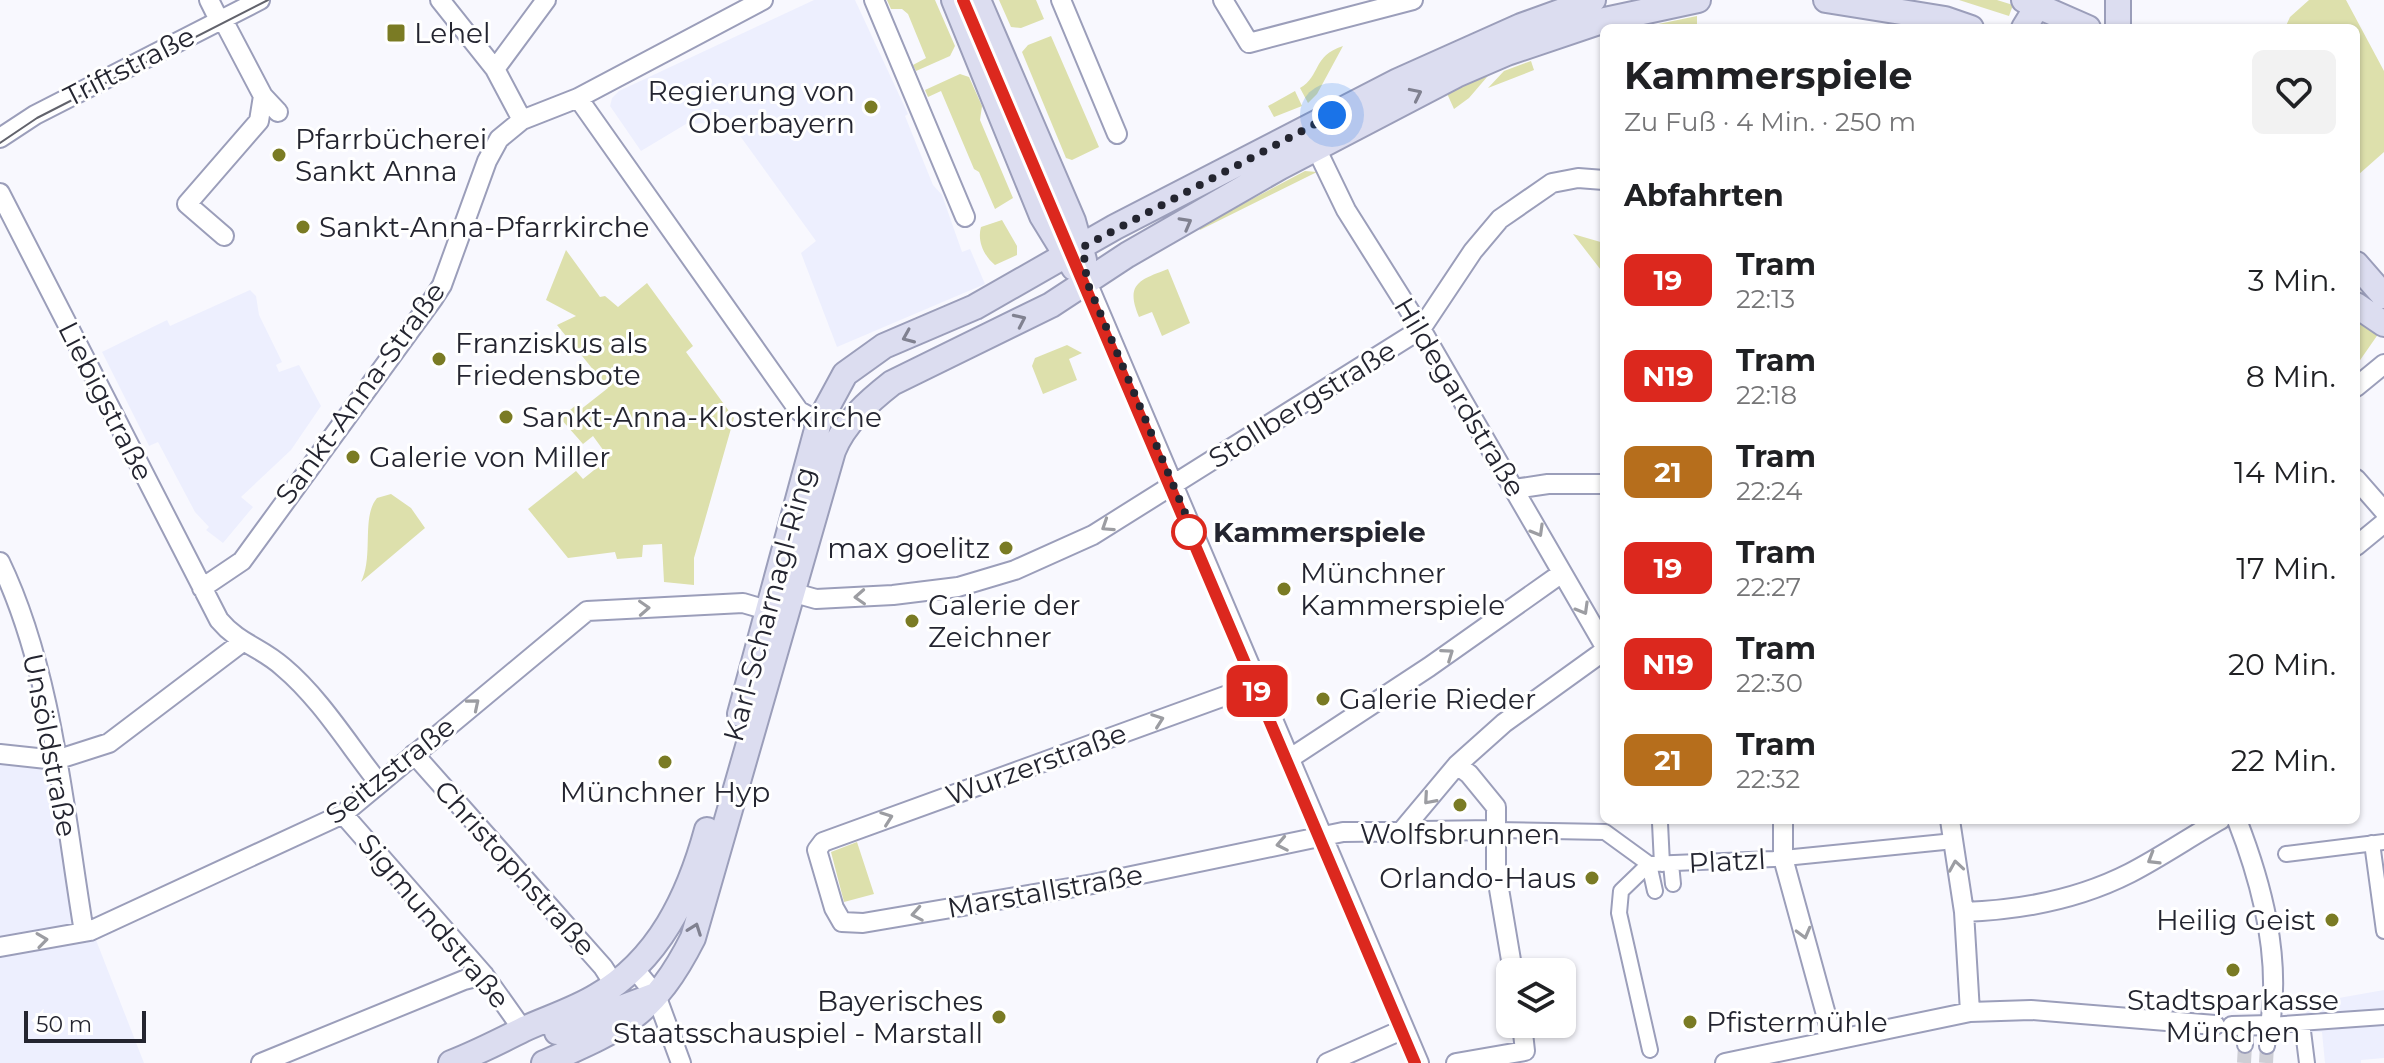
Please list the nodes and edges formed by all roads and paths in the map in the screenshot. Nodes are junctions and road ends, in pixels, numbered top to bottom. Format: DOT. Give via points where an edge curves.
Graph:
graph roads {
  1 [pos="209,0"];
  2 [pos="260,0"];
  3 [pos="440,0"];
  4 [pos="546,0"];
  5 [pos="763,0"];
  6 [pos="874,0"];
  7 [pos="954,0"];
  8 [pos="978,0"];
  9 [pos="1061,0"];
  10 [pos="1223,0"];
  11 [pos="1413,0"];
  12 [pos="1593,0"];
  13 [pos="1698,0"];
  14 [pos="1826,0"];
  15 [pos="2118,0"];
  16 [pos="2034,2"];
  17 [pos="221,19"];
  18 [pos="1959,24"];
  19 [pos="2026,24"];
  20 [pos="2080,24"];
  21 [pos="2118,24"];
  22 [pos="495,69"];
  23 [pos="263,96"];
  24 [pos="578,98"];
  25 [pos="278,112"];
  26 [pos="522,120"];
  27 [pos="1117,134"];
  28 [pos="0,138"];
  29 [pos="1316,148"];
  30 [pos="1218,174"];
  31 [pos="1600,180"];
  32 [pos="0,193"];
  33 [pos="1223,202"];
  34 [pos="965,217"];
  35 [pos="224,236"];
  36 [pos="1074,252"];
  37 [pos="2360,269"];
  38 [pos="1087,282"];
  39 [pos="2384,296"];
  40 [pos="2360,308"];
  41 [pos="2384,324"];
  42 [pos="1421,329"];
  43 [pos="2384,364"];
  44 [pos="845,374"];
  45 [pos="2360,384"];
  46 [pos="873,397"];
  47 [pos="819,422"];
  48 [pos="1173,484"];
  49 [pos="1600,484"];
  50 [pos="2360,484"];
  51 [pos="1514,489"];
  52 [pos="2384,511"];
  53 [pos="2384,523"];
  54 [pos="2360,543"];
  55 [pos="0,562"];
  56 [pos="1562,573"];
  57 [pos="202,588"];
  58 [pos="791,592"];
  59 [pos="767,610"];
  60 [pos="1600,641"];
  61 [pos="241,643"];
  62 [pos="1600,651"];
  63 [pos="1258,684"];
  64 [pos="0,754"];
  65 [pos="414,754"];
  66 [pos="1289,759"];
  67 [pos="56,760"];
  68 [pos="1457,765"];
  69 [pos="378,782"];
  70 [pos="343,814"];
  71 [pos="1660,824"];
  72 [pos="1783,824"];
  73 [pos="1951,824"];
  74 [pos="2213,824"];
  75 [pos="2238,824"];
  76 [pos="1495,830"];
  77 [pos="1400,833"];
  78 [pos="1322,836"];
  79 [pos="1944,842"];
  80 [pos="2378,842"];
  81 [pos="817,850"];
  82 [pos="2286,854"];
  83 [pos="1783,858"];
  84 [pos="1661,864"];
  85 [pos="1673,884"];
  86 [pos="1655,891"];
  87 [pos="1964,912"];
  88 [pos="2384,922"];
  89 [pos="2384,931"];
  90 [pos="84,932"];
  91 [pos="0,947"];
  92 [pos="1511,958"];
  93 [pos="633,967"];
  94 [pos="484,975"];
  95 [pos="614,984"];
  96 [pos="656,995"];
  97 [pos="1970,1012"];
  98 [pos="2384,1017"];
  99 [pos="2302,1023"];
  100 [pos="2270,1025"];
  101 [pos="1404,1029"];
  102 [pos="523,1030"];
  103 [pos="1524,1038"];
  104 [pos="1833,1040"];
  105 [pos="498,1045"];
  106 [pos="2267,1046"];
  107 [pos="1650,1050"];
  108 [pos="261,1063"];
  109 [pos="451,1063"];
  110 [pos="544,1063"];
  111 [pos="681,1063"];
  112 [pos="1327,1063"];
  113 [pos="1419,1063"];
  114 [pos="1456,1063"];
  115 [pos="1725,1063"];
  116 [pos="2307,1063"];
  1 -- 17 [label="street"];
  2 -- 17 [label="street, Triftstraße"];
  3 -- 22 [label="street"];
  4 -- 22 [label="street"];
  5 -- 24 [label="street, Sankt-Anna-Straße"];
  6 -- 34 [label="street"];
  7 -- 36 [label="main road" via="1042,216"];
  8 -- 36 [label="main road"];
  9 -- 27 [label="street"];
  10 -- 11 [label="street" via="1249,43"];
  12 -- 30 [label="main road, Karl-Scharnagl-Ring" via="1443,60"];
  29 -- 13 [label="main road, Karl-Scharnagl-Ring, one-way" via="1507,53 1605,20"];
  14 -- 18 [label="main road"];
  15 -- 21 [label="main road"];
  16 -- 19 [label="main road"];
  16 -- 20 [label="main road"];
  17 -- 23 [label="street"];
  17 -- 28 [label="street, Triftstraße"];
  22 -- 26 [label="street"];
  23 -- 25 [label="street"];
  23 -- 35 [label="street" via="259,121 187,204"];
  24 -- 26 [label="street, Sankt-Anna-Straße"];
  24 -- 47 [label="street" via="799,411"];
  26 -- 57 [label="street, Sankt-Anna-Straße" via="499,139 487,161 433,299 242,561"];
  29 -- 33 [label="main road, Karl-Scharnagl-Ring"];
  29 -- 42 [label="street, Hildegardstraße" via="1346,210"];
  30 -- 33 [label="main road" via="1228,182"];
  30 -- 36 [label="main road, Karl-Scharnagl-Ring"];
  31 -- 42 [label="street, Stollbergstraße" via="1552,183 1500,219"];
  32 -- 57 [label="street, Liebigstraße"];
  38 -- 33 [label="main road, Karl-Scharnagl-Ring, one-way"];
  36 -- 38 [label="main road"];
  36 -- 44 [label="main road, Karl-Scharnagl-Ring, one-way" via="975,307 884,346"];
  37 -- 39 [label="main road"];
  46 -- 38 [label="main road, Karl-Scharnagl-Ring, one-way"];
  38 -- 48 [label="street"];
  40 -- 41 [label="main road"];
  42 -- 48 [label="street, Stollbergstraße"];
  42 -- 51 [label="street, Hildegardstraße"];
  43 -- 45 [label="street"];
  44 -- 46 [label="main road" via="853,390"];
  44 -- 47 [label="main road, Karl-Scharnagl-Ring"];
  46 -- 58 [label="main road, Karl-Scharnagl-Ring" via="835,444"];
  47 -- 59 [label="main road, Karl-Scharnagl-Ring"];
  48 -- 58 [label="street, Stollbergstraße, one-way" via="1093,535 989,579 893,595 816,599"];
  48 -- 63 [label="street"];
  49 -- 51 [label="street"];
  50 -- 52 [label="street"];
  51 -- 56 [label="street, Hildegardstraße, one-way"];
  53 -- 54 [label="street"];
  55 -- 67 [label="street, Unsöldstraße" via="22,607"];
  56 -- 60 [label="street, Hildegardstraße, one-way"];
  66 -- 56 [label="street, one-way"];
  57 -- 61 [label="street, Liebigstraße"];
  96 -- 58 [label="main road, Karl-Scharnagl-Ring, one-way" via="683,956 700,917"];
  65 -- 59 [label="street, Seitzstraße, one-way" via="587,611 743,603"];
  59 -- 93 [label="main road, Karl-Scharnagl-Ring" via="692,879 673,921"];
  61 -- 67 [label="street" via="109,743"];
  61 -- 69 [label="street" via="295,678"];
  62 -- 68 [label="street"];
  63 -- 66 [label="street"];
  81 -- 63 [label="street, Wurzerstraße, one-way" via="823,842"];
  64 -- 67 [label="street"];
  65 -- 69 [label="street, Seitzstraße"];
  65 -- 95 [label="street, Christophstraße"];
  66 -- 78 [label="street"];
  67 -- 90 [label="street, Unsöldstraße"];
  68 -- 76 [label="street" via="1496,807"];
  68 -- 77 [label="street, one-way"];
  69 -- 70 [label="street, Seitzstraße"];
  70 -- 90 [label="street, Seitzstraße"];
  70 -- 94 [label="street, Sigmundstraße"];
  71 -- 84 [label="street, Platzl"];
  72 -- 83 [label="street"];
  87 -- 73 [label="street, one-way"];
  74 -- 87 [label="street, one-way" via="2130,873 2078,896 2015,910"];
  75 -- 100 [label="street" via="2253,863 2273,963"];
  76 -- 77 [label="street"];
  76 -- 84 [label="street, Platzl" via="1605,832"];
  76 -- 92 [label="street"];
  77 -- 78 [label="street"];
  78 -- 81 [label="street, Marstallstraße, one-way" via="1093,884 863,923 842,922"];
  78 -- 101 [label="street"];
  79 -- 83 [label="street, Platzl"];
  80 -- 82 [label="street"];
  80 -- 88 [label="street"];
  83 -- 84 [label="street, Platzl"];
  83 -- 104 [label="street, one-way"];
  84 -- 85 [label="street, Platzl"];
  84 -- 86 [label="street, Platzl"];
  84 -- 107 [label="street, Platzl" via="1621,891 1614,914"];
  87 -- 97 [label="street"];
  88 -- 89 [label="street"];
  91 -- 90 [label="street, Seitzstraße, one-way"];
  93 -- 95 [label="main road, Karl-Scharnagl-Ring"];
  93 -- 96 [label="street"];
  94 -- 102 [label="street, Sigmundstraße"];
  94 -- 108 [label="street"];
  95 -- 102 [label="main road, Karl-Scharnagl-Ring"];
  96 -- 105 [label="main road" via="529,1042"];
  96 -- 110 [label="main road, Karl-Scharnagl-Ring" via="630,1022"];
  96 -- 111 [label="street"];
  97 -- 100 [label="street" via="2031,1010 2234,1031"];
  97 -- 104 [label="street"];
  98 -- 99 [label="street"];
  99 -- 100 [label="street"];
  99 -- 116 [label="street"];
  100 -- 106 [label="street"];
  101 -- 112 [label="street"];
  101 -- 113 [label="street"];
  102 -- 105 [label="main road, Karl-Scharnagl-Ring"];
  103 -- 114 [label="street" via="1525,1051"];
  104 -- 115 [label="street"];
  105 -- 109 [label="main road"];
}
